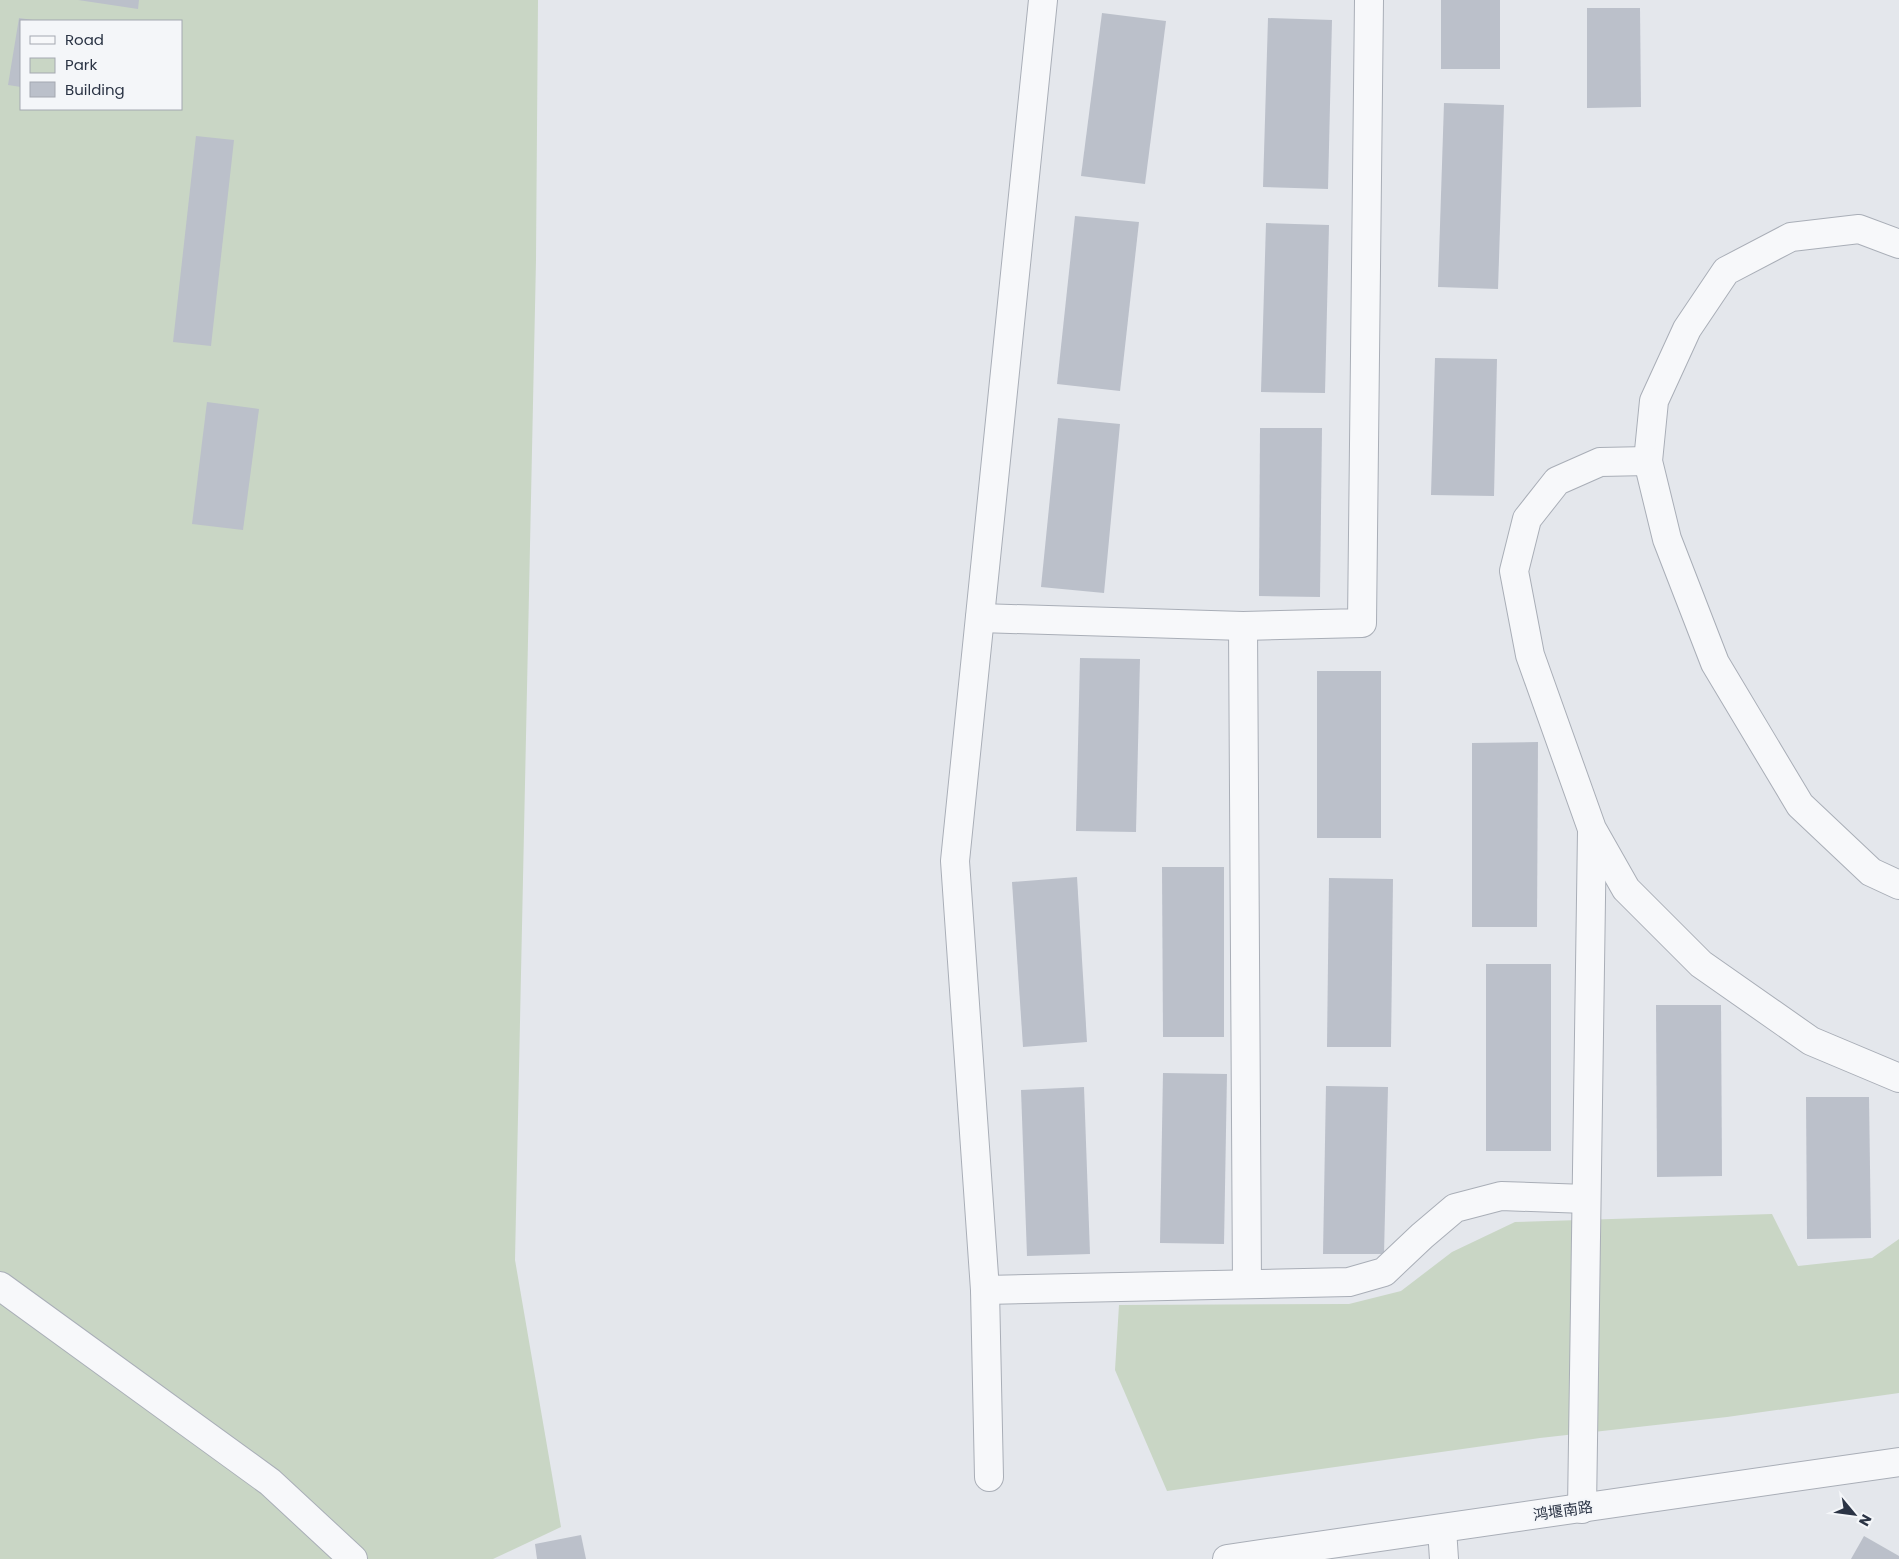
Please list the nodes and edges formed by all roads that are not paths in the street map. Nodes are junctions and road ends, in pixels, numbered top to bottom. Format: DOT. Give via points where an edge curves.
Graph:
graph roads {
  1 [pos="1044,0"];
  2 [pos="1369,0"];
  3 [pos="1899,244"];
  4 [pos="1648,461"];
  5 [pos="980,618"];
  6 [pos="1243,626"];
  7 [pos="1592,830"];
  8 [pos="1899,885"];
  9 [pos="1899,1078"];
  10 [pos="1586,1199"];
  11 [pos="1247,1284"];
  12 [pos="0,1286"];
  13 [pos="985,1290"];
  14 [pos="1899,1462"];
  15 [pos="989,1477"];
  16 [pos="1582,1509"];
  17 [pos="1442,1529"];
  18 [pos="353,1559"];
  19 [pos="1227,1559"];
  20 [pos="1444,1559"];
  1 -- 5 [label="street"];
  2 -- 6 [label="street" via="1362,622"];
  3 -- 4 [label="street" via="1859,229 1791,237 1726,271 1687,328 1654,401"];
  4 -- 7 [label="street" via="1600,462 1557,481 1527,519 1514,571 1530,655"];
  4 -- 8 [label="street" via="1667,539 1715,663 1800,805 1871,872"];
  5 -- 6 [label="street"];
  5 -- 13 [label="street" via="955,861"];
  6 -- 11 [label="street"];
  7 -- 9 [label="street" via="1626,889 1701,964 1811,1041"];
  7 -- 10 [label="street"];
  10 -- 11 [label="street" via="1501,1196 1455,1208 1384,1272 1349,1282"];
  10 -- 16 [label="street"];
  11 -- 13 [label="street"];
  12 -- 18 [label="street" via="270,1482"];
  13 -- 15 [label="street"];
  14 -- 16 [label="street, 鸿堰南路"];
  16 -- 17 [label="street, 鸿堰南路"];
  17 -- 19 [label="street, 鸿堰南路"];
  17 -- 20 [label="street"];
}
